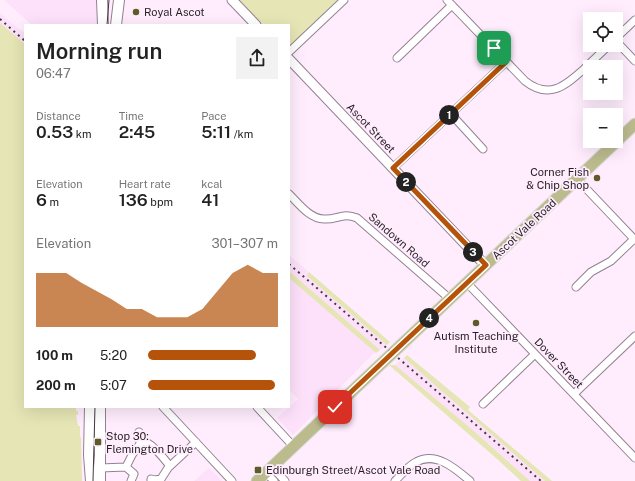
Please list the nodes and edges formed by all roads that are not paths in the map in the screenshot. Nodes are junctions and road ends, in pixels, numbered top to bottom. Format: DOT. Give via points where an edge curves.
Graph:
graph roads {
  1 [pos="102,0"];
  2 [pos="119,0"];
  3 [pos="232,0"];
  4 [pos="344,0"];
  5 [pos="450,2"];
  6 [pos="635,20"];
  7 [pos="102,24"];
  8 [pos="116,24"];
  9 [pos="255,24"];
  10 [pos="623,32"];
  11 [pos="623,47"];
  12 [pos="290,51"];
  13 [pos="602,52"];
  14 [pos="397,58"];
  15 [pos="290,60"];
  16 [pos="635,61"];
  17 [pos="506,62"];
  18 [pos="450,114"];
  19 [pos="635,124"];
  20 [pos="483,149"];
  21 [pos="393,168"];
  22 [pos="577,179"];
  23 [pos="290,195"];
  24 [pos="634,240"];
  25 [pos="486,265"];
  26 [pos="467,283"];
  27 [pos="576,287"];
  28 [pos="450,299"];
  29 [pos="635,336"];
  30 [pos="535,354"];
  31 [pos="574,394"];
  32 [pos="483,404"];
  33 [pos="90,408"];
  34 [pos="100,408"];
  35 [pos="164,408"];
  36 [pos="258,408"];
  37 [pos="139,432"];
  38 [pos="196,442"];
  39 [pos="140,443"];
  40 [pos="294,446"];
  41 [pos="635,458"];
  42 [pos="170,466"];
  43 [pos="100,468"];
  44 [pos="126,468"];
  45 [pos="269,470"];
  46 [pos="90,481"];
  47 [pos="100,481"];
  48 [pos="131,481"];
  49 [pos="151,481"];
  50 [pos="232,481"];
  51 [pos="257,481"];
  52 [pos="274,481"];
  53 [pos="285,481"];
  54 [pos="395,481"];
  55 [pos="470,481"];
  1 -- 7 [label="main road"];
  2 -- 8 [label="main road"];
  3 -- 9 [label="street"];
  4 -- 12 [label="street"];
  5 -- 14 [label="street"];
  5 -- 17 [label="street"];
  6 -- 10 [label="street"];
  11 -- 16 [label="street"];
  13 -- 17 [label="street" via="568,84 551,91 531,86"];
  15 -- 21 [label="street, Ascot Street"];
  17 -- 18 [label="street"];
  18 -- 20 [label="street"];
  18 -- 21 [label="street"];
  19 -- 22 [label="main road, Ascot Vale Road"];
  21 -- 25 [label="street, Ascot Street"];
  22 -- 24 [label="street"];
  22 -- 25 [label="main road, Ascot Vale Road"];
  23 -- 28 [label="street, Sandown Road" via="315,217 324,219 344,215 357,218"];
  24 -- 27 [label="street" via="611,261 595,269"];
  25 -- 26 [label="main road, Ascot Vale Road"];
  26 -- 28 [label="main road, Ascot Vale Road"];
  26 -- 30 [label="street, Dover Street"];
  28 -- 40 [label="main road, Ascot Vale Road"];
  29 -- 31 [label="street"];
  30 -- 31 [label="street, Dover Street"];
  30 -- 32 [label="street"];
  31 -- 41 [label="street, Dover Street"];
  33 -- 46 [label="main road"];
  34 -- 43 [label="main road"];
  35 -- 38 [label="street"];
  36 -- 40 [label="street"];
  37 -- 39 [label="street"];
  38 -- 42 [label="street"];
  38 -- 50 [label="street"];
  39 -- 42 [label="street" via="142,441 152,446"];
  39 -- 44 [label="street"];
  40 -- 45 [label="main road, Ascot Vale Road"];
  42 -- 49 [label="street" via="161,479"];
  43 -- 44 [label="street"];
  43 -- 47 [label="main road"];
  44 -- 48 [label="street" via="134,474"];
  45 -- 51 [label="main road, Ascot Vale Road"];
  45 -- 52 [label="street"];
  45 -- 53 [label="street"];
  54 -- 55 [label="street" via="414,464 425,459 448,464"];
}
